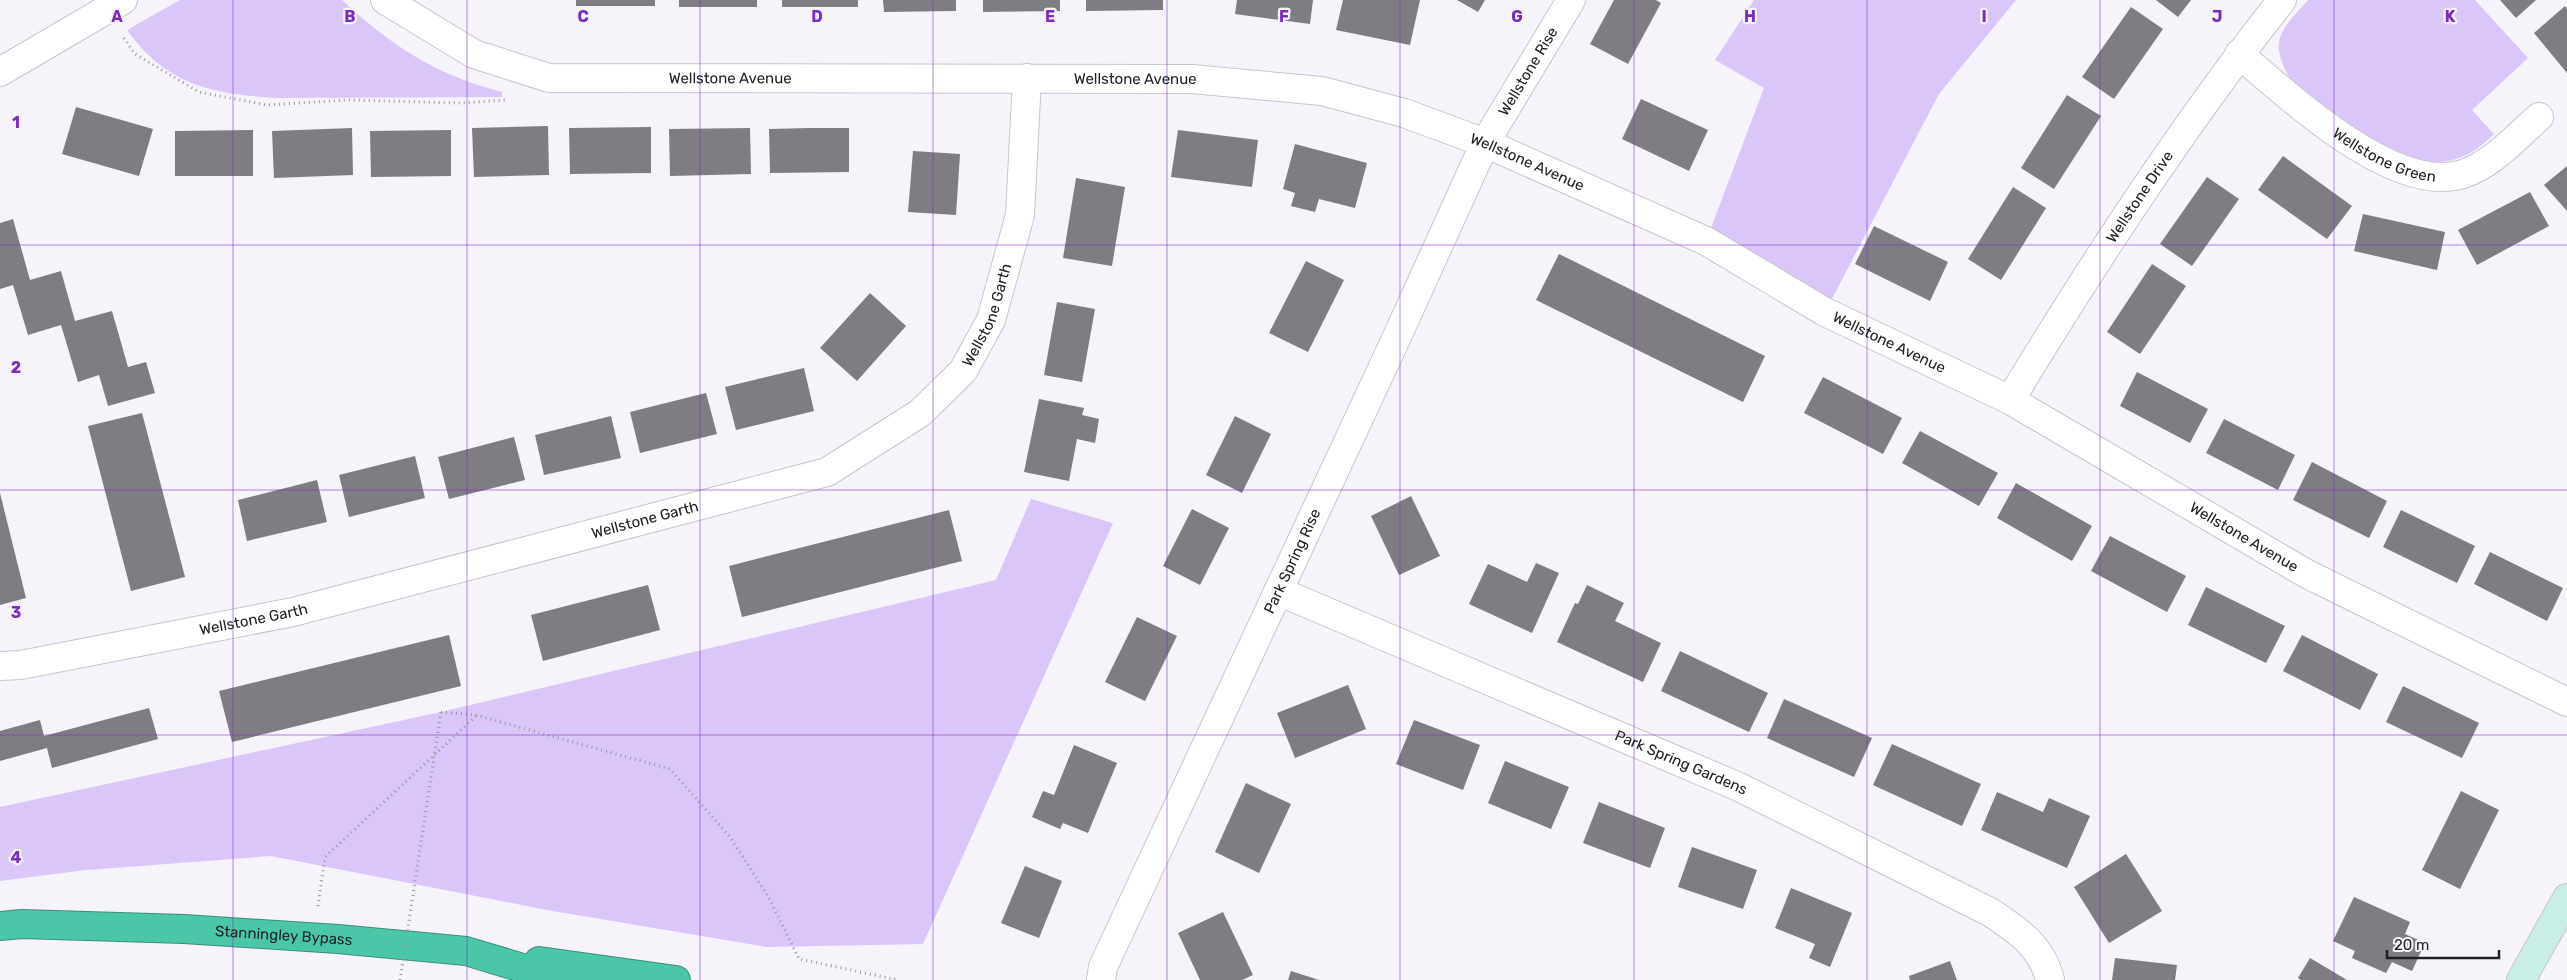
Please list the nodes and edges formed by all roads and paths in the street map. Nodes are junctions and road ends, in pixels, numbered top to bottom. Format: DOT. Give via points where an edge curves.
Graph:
graph roads {
  1 [pos="385,0"];
  2 [pos="1571,0"];
  3 [pos="2282,0"];
  4 [pos="114,5"];
  5 [pos="2239,54"];
  6 [pos="0,72"];
  7 [pos="549,78"];
  8 [pos="1027,78"];
  9 [pos="2538,117"];
  10 [pos="1485,143"];
  11 [pos="2010,400"];
  12 [pos="1278,590"];
  13 [pos="0,666"];
  14 [pos="2567,702"];
  15 [pos="476,715"];
  16 [pos="2567,898"];
  17 [pos="0,926"];
  18 [pos="313,938"];
  19 [pos="466,951"];
  20 [pos="400,980"];
  21 [pos="562,980"];
  22 [pos="676,980"];
  23 [pos="898,980"];
  24 [pos="1101,980"];
  25 [pos="2050,980"];
  26 [pos="2521,980"];
  1 -- 7 [label="street, Wellstone Avenue" via="474,54"];
  2 -- 10 [label="street, Wellstone Rise"];
  3 -- 5 [label="street, Wellstone Drive"];
  4 -- 6 [label="street"];
  4 -- 7 [label="path" via="135,54 199,92 267,105 348,100 503,101"];
  5 -- 9 [label="street, Wellstone Green" via="2339,136 2383,161 2431,177 2463,174 2497,155"];
  5 -- 11 [label="street, Wellstone Drive" via="2092,264"];
  7 -- 8 [label="street, Wellstone Avenue"];
  8 -- 10 [label="street, Wellstone Avenue" via="1192,79 1322,91 1404,113"];
  8 -- 13 [label="street, Wellstone Garth" via="1020,215 990,320 963,371 920,413 826,472 293,612 20,665"];
  10 -- 11 [label="street, Wellstone Avenue" via="1706,241 1825,312"];
  10 -- 12 [label="street, Park Spring Rise"];
  11 -- 14 [label="street, Wellstone Avenue" via="2307,574"];
  12 -- 24 [label="street, Park Spring Rise" via="1103,967"];
  12 -- 25 [label="street, Park Spring Gardens" via="1739,787 1990,912 2024,935 2046,963"];
  15 -- 18 [label="path" via="324,857"];
  15 -- 20 [label="path, bridge" via="440,712"];
  15 -- 23 [label="path" via="670,769 730,837 768,896 799,959"];
  16 -- 26 [label="street"];
  17 -- 18 [label="highway, Stanningley Bypass" via="184,929"];
  18 -- 19 [label="highway, Stanningley Bypass"];
  19 -- 21 [label="highway, Stanningley Bypass"];
  19 -- 22 [label="highway"];
}
